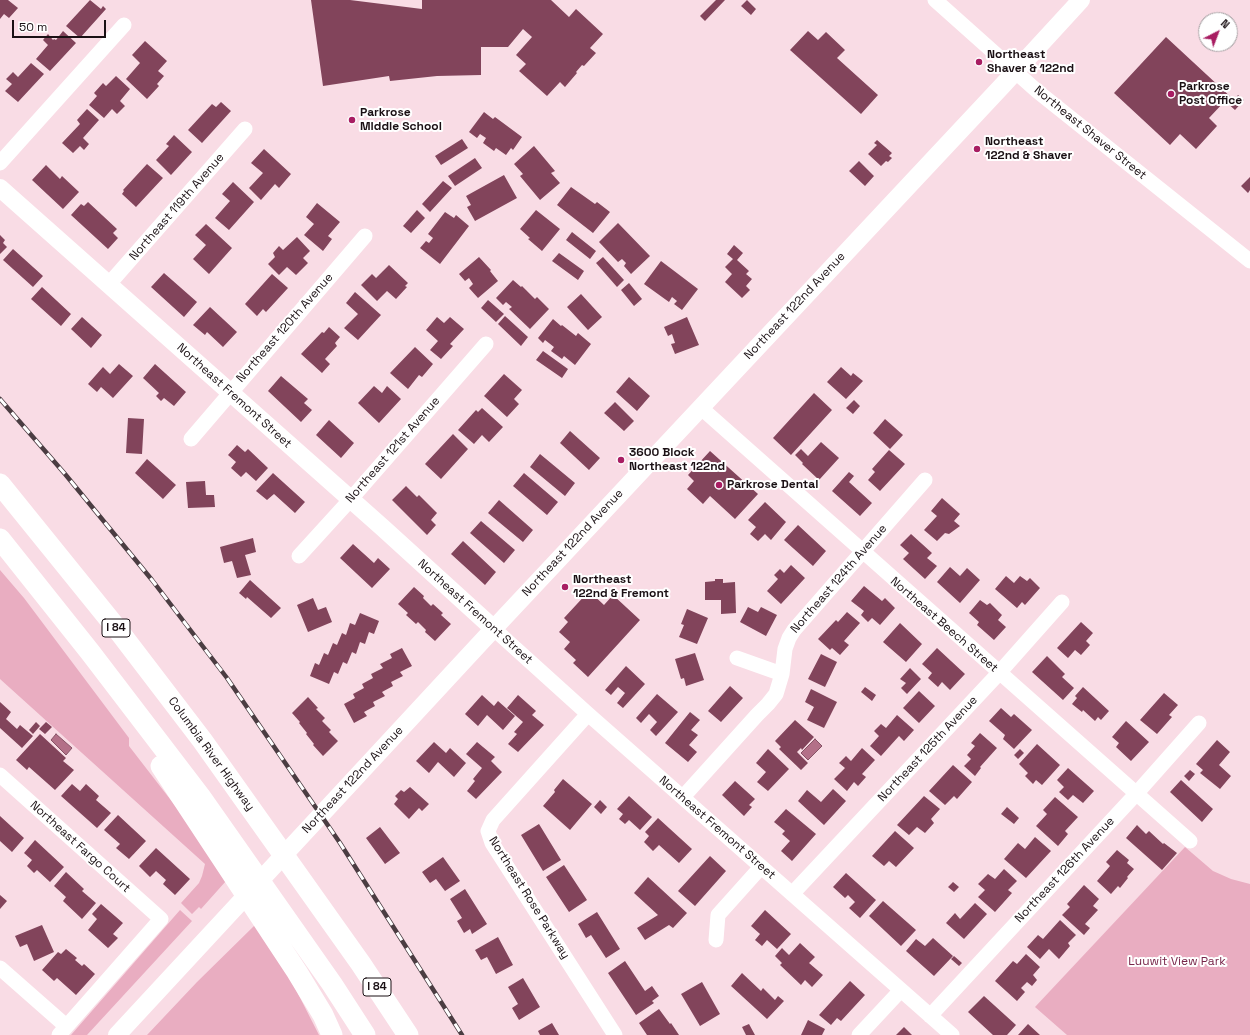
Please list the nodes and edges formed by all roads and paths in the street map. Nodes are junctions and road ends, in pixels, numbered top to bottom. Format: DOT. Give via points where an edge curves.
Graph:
graph roads {
  1 [pos="934,0"];
  2 [pos="1080,0"];
  3 [pos="124,25"];
  4 [pos="1014,72"];
  5 [pos="244,129"];
  6 [pos="0,164"];
  7 [pos="0,188"];
  8 [pos="364,236"];
  9 [pos="1250,261"];
  10 [pos="109,284"];
  11 [pos="486,344"];
  12 [pos="230,393"];
  13 [pos="700,407"];
  14 [pos="191,439"];
  15 [pos="925,480"];
  16 [pos="0,484"];
  17 [pos="350,500"];
  18 [pos="0,539"];
  19 [pos="862,552"];
  20 [pos="298,556"];
  21 [pos="1062,602"];
  22 [pos="494,628"];
  23 [pos="737,658"];
  24 [pos="999,673"];
  25 [pos="782,674"];
  26 [pos="588,714"];
  27 [pos="1199,723"];
  28 [pos="0,775"];
  29 [pos="1136,794"];
  30 [pos="683,797"];
  31 [pos="194,801"];
  32 [pos="1190,841"];
  33 [pos="761,867"];
  34 [pos="792,894"];
  35 [pos="716,940"];
  36 [pos="0,968"];
  37 [pos="901,990"];
  38 [pos="930,1016"];
  39 [pos="63,1031"];
  40 [pos="117,1035"];
  41 [pos="332,1035"];
  42 [pos="366,1035"];
  43 [pos="408,1035"];
  44 [pos="615,1035"];
  45 [pos="859,1035"];
  46 [pos="952,1035"];
  1 -- 4 [label="street, Northeast Shaver Street"];
  2 -- 4 [label="main road, Northeast 122nd Avenue"];
  3 -- 6 [label="street"];
  4 -- 9 [label="street, Northeast Shaver Street"];
  4 -- 13 [label="main road, Northeast 122nd Avenue"];
  5 -- 10 [label="street, Northeast 119th Avenue"];
  7 -- 10 [label="main road, Northeast Fremont Street"];
  8 -- 12 [label="street, Northeast 120th Avenue"];
  10 -- 12 [label="main road, Northeast Fremont Street"];
  11 -- 17 [label="street, Northeast 121st Avenue"];
  12 -- 14 [label="street, Northeast 120th Avenue"];
  12 -- 17 [label="main road, Northeast Fremont Street"];
  13 -- 19 [label="street, Northeast Beech Street"];
  13 -- 22 [label="main road, Northeast 122nd Avenue"];
  15 -- 19 [label="street, Northeast 124th Avenue"];
  16 -- 43 [label="highway, Columbia River Highway / I 84" via="114,624 179,709 344,940"];
  17 -- 20 [label="street, Northeast 121st Avenue"];
  17 -- 22 [label="main road, Northeast Fremont Street"];
  18 -- 31 [label="highway" via="35,582 163,768"];
  19 -- 24 [label="street, Northeast Beech Street"];
  19 -- 25 [label="street, Northeast 124th Avenue" via="788,638"];
  21 -- 24 [label="street, Northeast 125th Avenue"];
  22 -- 26 [label="street, Northeast Fremont Street"];
  22 -- 40 [label="main road, Northeast 122nd Avenue"];
  23 -- 25 [label="street"];
  24 -- 29 [label="street, Northeast Beech Street"];
  24 -- 34 [label="street, Northeast 125th Avenue"];
  25 -- 30 [label="street, Northeast 124th Avenue" via="776,694 768,704"];
  26 -- 30 [label="street, Northeast Fremont Street"];
  26 -- 44 [label="street, Northeast Rose Parkway" via="493,820 488,831 492,843"];
  27 -- 29 [label="street, Northeast 126th Avenue"];
  28 -- 39 [label="street, Northeast Fargo Court" via="161,919"];
  29 -- 32 [label="street, Northeast Beech Street"];
  29 -- 38 [label="street, Northeast 126th Avenue"];
  30 -- 33 [label="street, Northeast Fremont Street"];
  31 -- 41 [label="highway" via="323,1015"];
  31 -- 42 [label="highway" via="315,960"];
  33 -- 34 [label="street, Northeast Fremont Street"];
  33 -- 35 [label="street" via="718,915"];
  34 -- 37 [label="street, Northeast Fremont Street"];
  36 -- 39 [label="street"];
  37 -- 38 [label="street, Northeast Fremont Street"];
  37 -- 45 [label="street"];
  38 -- 46 [label="street, Northeast Fremont Street"];
}
